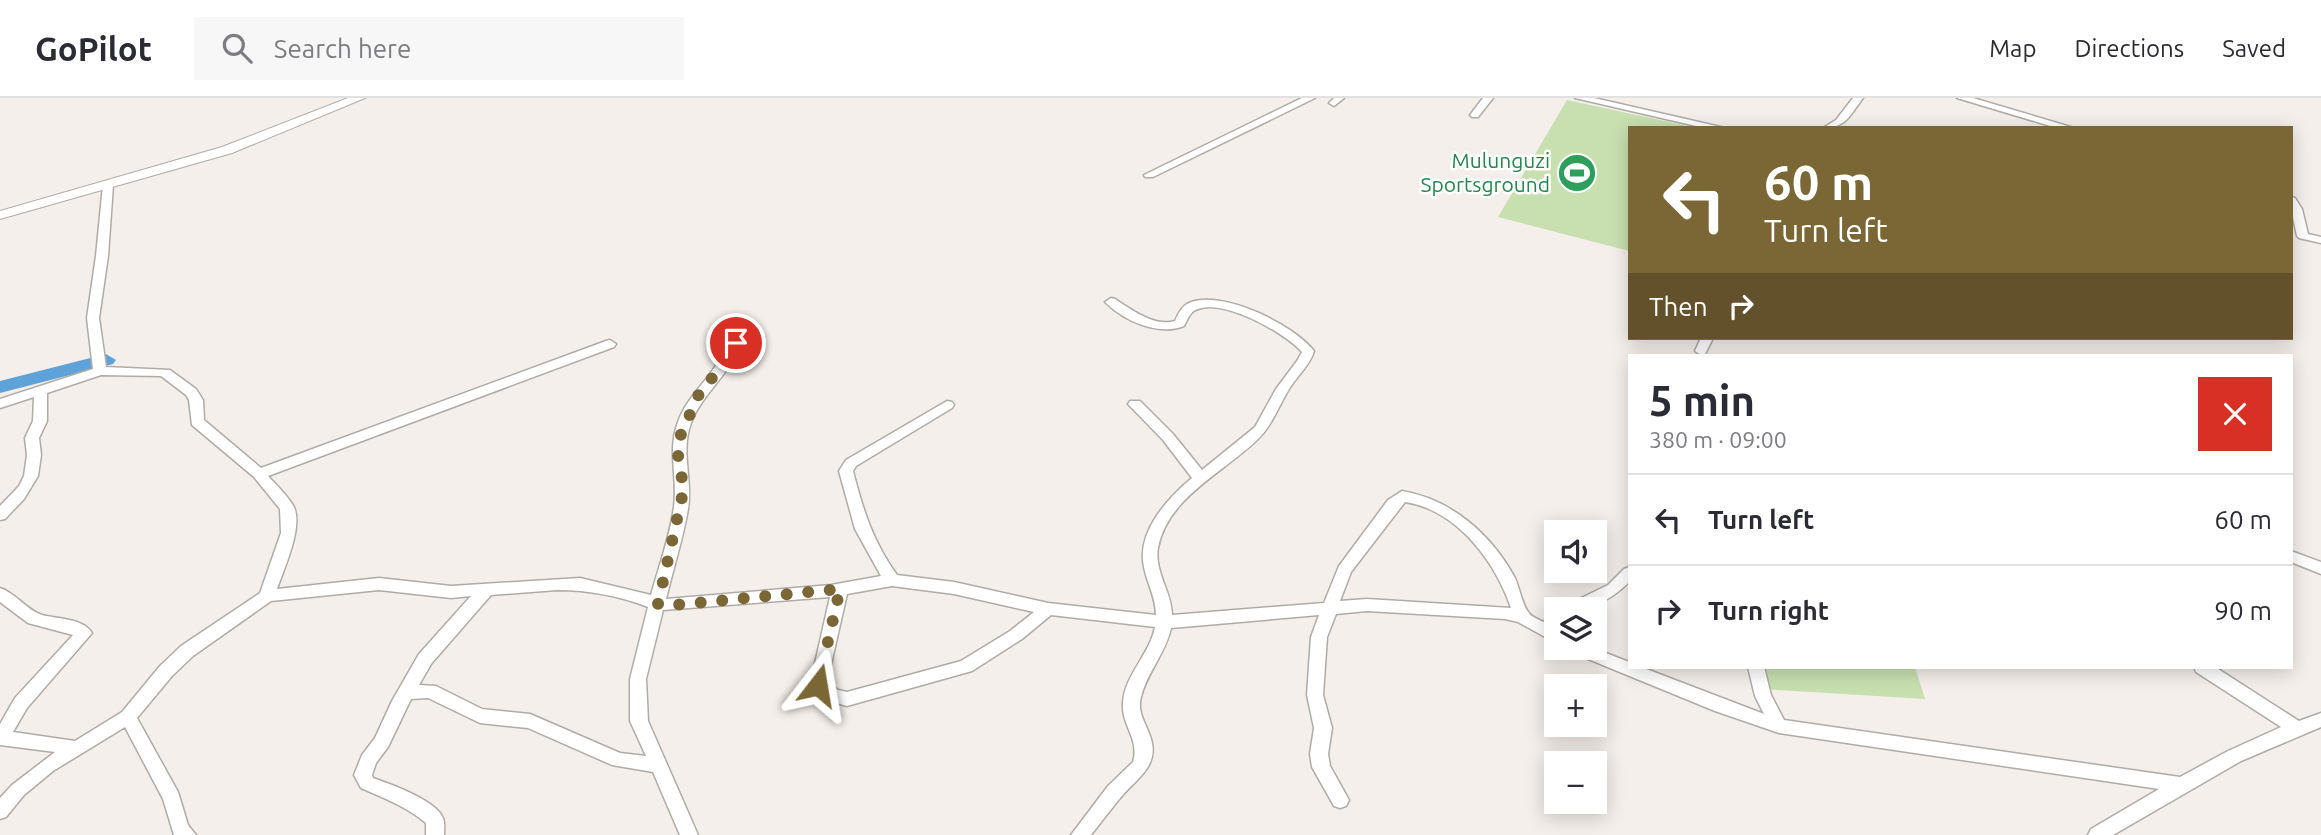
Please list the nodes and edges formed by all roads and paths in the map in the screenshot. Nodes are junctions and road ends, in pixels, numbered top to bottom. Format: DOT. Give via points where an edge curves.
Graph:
graph roads {
  1 [pos="359,98"];
  2 [pos="1310,98"];
  3 [pos="1488,98"];
  4 [pos="1580,98"];
  5 [pos="1858,98"];
  6 [pos="1962,98"];
  7 [pos="1475,115"];
  8 [pos="1711,126"];
  9 [pos="1832,126"];
  10 [pos="2062,126"];
  11 [pos="1149,175"];
  12 [pos="108,186"];
  13 [pos="2293,203"];
  14 [pos="0,215"];
  15 [pos="2297,238"];
  16 [pos="2321,240"];
  17 [pos="1111,302"];
  18 [pos="733,330"];
  19 [pos="1706,340"];
  20 [pos="610,344"];
  21 [pos="1701,351"];
  22 [pos="100,371"];
  23 [pos="40,390"];
  24 [pos="0,404"];
  25 [pos="1135,404"];
  26 [pos="947,405"];
  27 [pos="259,474"];
  28 [pos="1200,478"];
  29 [pos="0,515"];
  30 [pos="2293,557"];
  31 [pos="2321,568"];
  32 [pos="1628,574"];
  33 [pos="892,580"];
  34 [pos="840,589"];
  35 [pos="485,591"];
  36 [pos="0,594"];
  37 [pos="267,596"];
  38 [pos="1597,597"];
  39 [pos="658,604"];
  40 [pos="1328,607"];
  41 [pos="1048,609"];
  42 [pos="1522,617"];
  43 [pos="1164,622"];
  44 [pos="1544,626"];
  45 [pos="1607,660"];
  46 [pos="1628,669"];
  47 [pos="1629,669"];
  48 [pos="1756,669"];
  49 [pos="2205,669"];
  50 [pos="407,692"];
  51 [pos="128,717"];
  52 [pos="2321,720"];
  53 [pos="1779,726"];
  54 [pos="2296,727"];
  55 [pos="1,738"];
  56 [pos="76,748"];
  57 [pos="657,765"];
  58 [pos="2181,785"];
  59 [pos="1339,800"];
  60 [pos="0,811"];
  61 [pos="187,835"];
  62 [pos="435,835"];
  63 [pos="690,835"];
  64 [pos="1080,835"];
  65 [pos="2097,835"];
  1 -- 12 [label="street" via="251,142"];
  2 -- 11 [label="street"];
  3 -- 7 [label="street"];
  4 -- 8 [label="street"];
  5 -- 9 [label="street"];
  6 -- 10 [label="street"];
  12 -- 14 [label="street"];
  12 -- 22 [label="street" via="93,318"];
  13 -- 15 [label="street"];
  15 -- 16 [label="street"];
  17 -- 28 [label="street" via="1144,321 1167,327 1180,323 1195,305 1223,307 1267,320 1302,342 1308,351 1255,435"];
  18 -- 39 [label="street" via="736,343 730,356 699,394 679,439 684,488"];
  19 -- 21 [label="street"];
  20 -- 27 [label="street"];
  22 -- 23 [label="street"];
  22 -- 27 [label="street" via="165,373 196,400 197,422"];
  23 -- 24 [label="street"];
  23 -- 29 [label="street" via="41,418 32,437 31,481"];
  25 -- 28 [label="street"];
  26 -- 33 [label="street" via="851,463 846,471 860,530"];
  27 -- 37 [label="street" via="286,508 289,521"];
  28 -- 43 [label="street" via="1178,498 1148,548"];
  30 -- 31 [label="street"];
  32 -- 38 [label="street"];
  33 -- 34 [label="street"];
  33 -- 41 [label="street" via="965,590"];
  34 -- 39 [label="street"];
  34 -- 41 [label="street" via="818,685 847,699 966,666"];
  35 -- 37 [label="street" via="379,584"];
  35 -- 39 [label="street" via="579,584"];
  35 -- 50 [label="street" via="433,646"];
  36 -- 55 [label="street" via="34,619 84,634 21,703"];
  37 -- 51 [label="street" via="187,651"];
  39 -- 57 [label="street" via="638,679 639,721"];
  40 -- 42 [label="street" via="1451,608"];
  40 -- 42 [label="street" via="1344,570 1402,496 1436,505 1495,557"];
  40 -- 43 [label="street"];
  40 -- 59 [label="street" via="1319,637 1315,695 1323,728 1321,767"];
  41 -- 43 [label="street"];
  42 -- 44 [label="street"];
  43 -- 64 [label="street" via="1149,667 1131,700 1144,744 1143,757 1137,770"];
  45 -- 46 [label="street"];
  47 -- 53 [label="street"];
  48 -- 53 [label="street" via="1763,696"];
  49 -- 54 [label="street"];
  50 -- 57 [label="street" via="430,691 480,716 530,721 618,760"];
  50 -- 62 [label="street" via="363,775 367,783 424,810 435,820"];
  51 -- 56 [label="street"];
  51 -- 61 [label="street" via="172,798 180,829"];
  52 -- 54 [label="street"];
  53 -- 58 [label="street"];
  54 -- 58 [label="street"];
  55 -- 56 [label="street"];
  56 -- 60 [label="street" via="47,765"];
  57 -- 63 [label="street"];
  58 -- 65 [label="street"];
}
